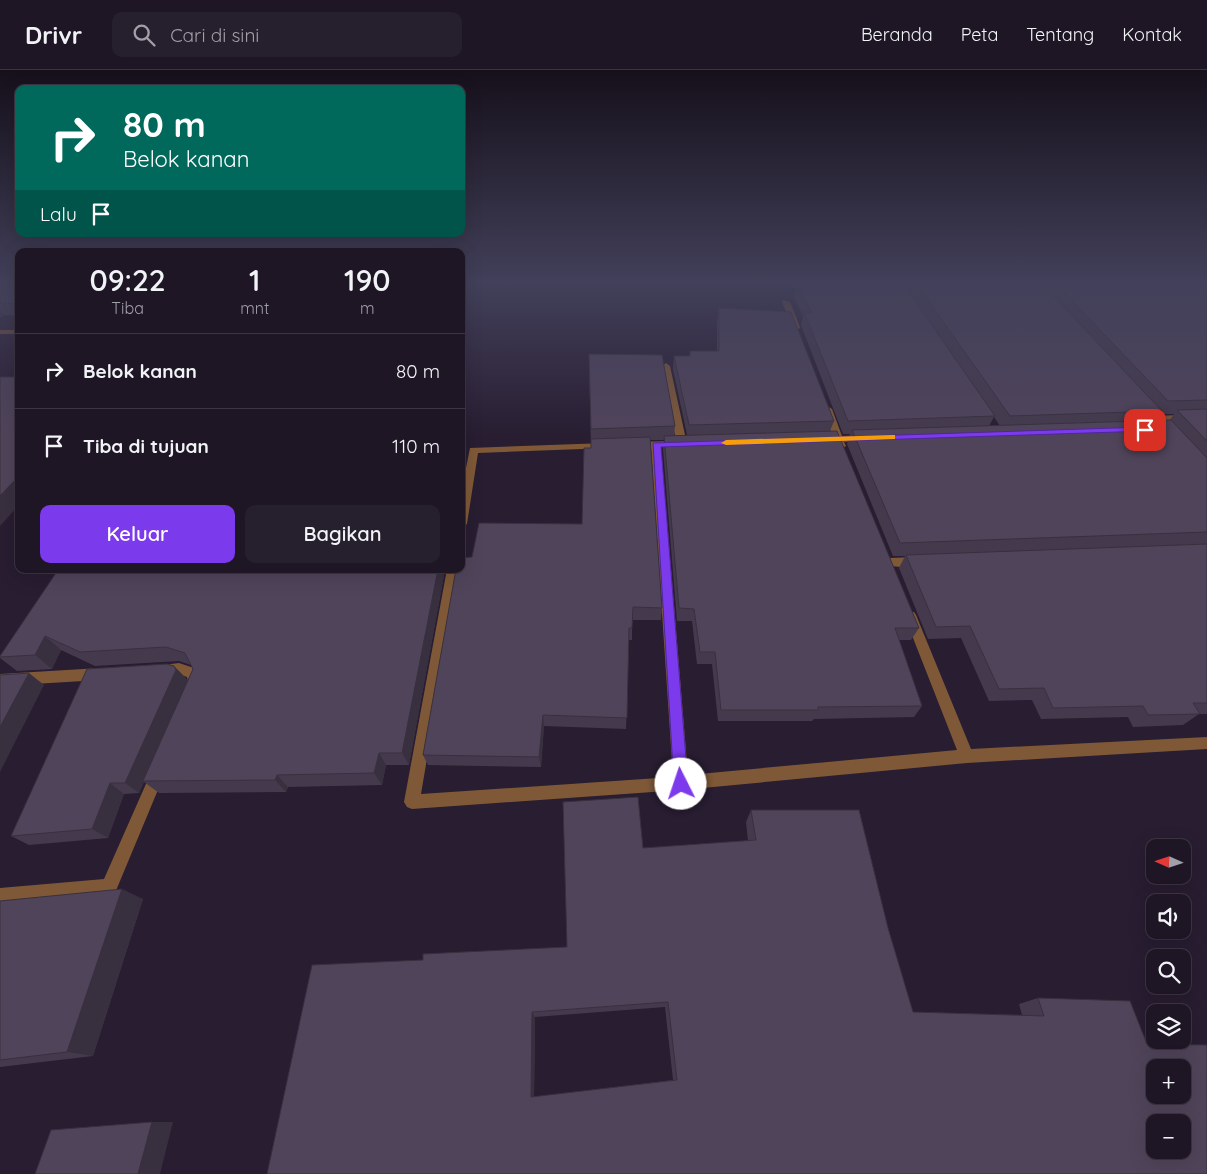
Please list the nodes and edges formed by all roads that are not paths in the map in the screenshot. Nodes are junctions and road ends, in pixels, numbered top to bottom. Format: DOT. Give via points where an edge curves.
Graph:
graph roads {
  1 [pos="799,334"];
  2 [pos="800,337"];
  3 [pos="666,366"];
  4 [pos="15,380"];
  5 [pos="0,393"];
  6 [pos="822,397"];
  7 [pos="1207,417"];
  8 [pos="1152,420"];
  9 [pos="876,438"];
  10 [pos="838,439"];
  11 [pos="809,440"];
  12 [pos="656,445"];
  13 [pos="845,457"];
  14 [pos="465,501"];
  15 [pos="928,561"];
  16 [pos="889,562"];
  17 [pos="452,573"];
  18 [pos="904,599"];
  19 [pos="149,670"];
  20 [pos="109,673"];
  21 [pos="0,680"];
  22 [pos="189,700"];
  23 [pos="1207,743"];
  24 [pos="967,756"];
  25 [pos="162,762"];
  26 [pos="681,784"];
  27 [pos="0,896"];
  1 -- 2 [label="street"];
  3 -- 12 [label="street" via="687,444"];
  4 -- 5 [label="street"];
  6 -- 10 [label="street"];
  7 -- 8 [label="street"];
  9 -- 10 [label="street"];
  10 -- 11 [label="street"];
  10 -- 13 [label="street"];
  12 -- 14 [label="street" via="474,450"];
  12 -- 26 [label="street"];
  15 -- 16 [label="street"];
  17 -- 26 [label="street" via="412,802"];
  18 -- 24 [label="street"];
  19 -- 22 [label="street" via="179,668 192,673 196,682"];
  20 -- 21 [label="street"];
  23 -- 24 [label="street"];
  24 -- 26 [label="street"];
  25 -- 27 [label="street" via="109,887"];
}
